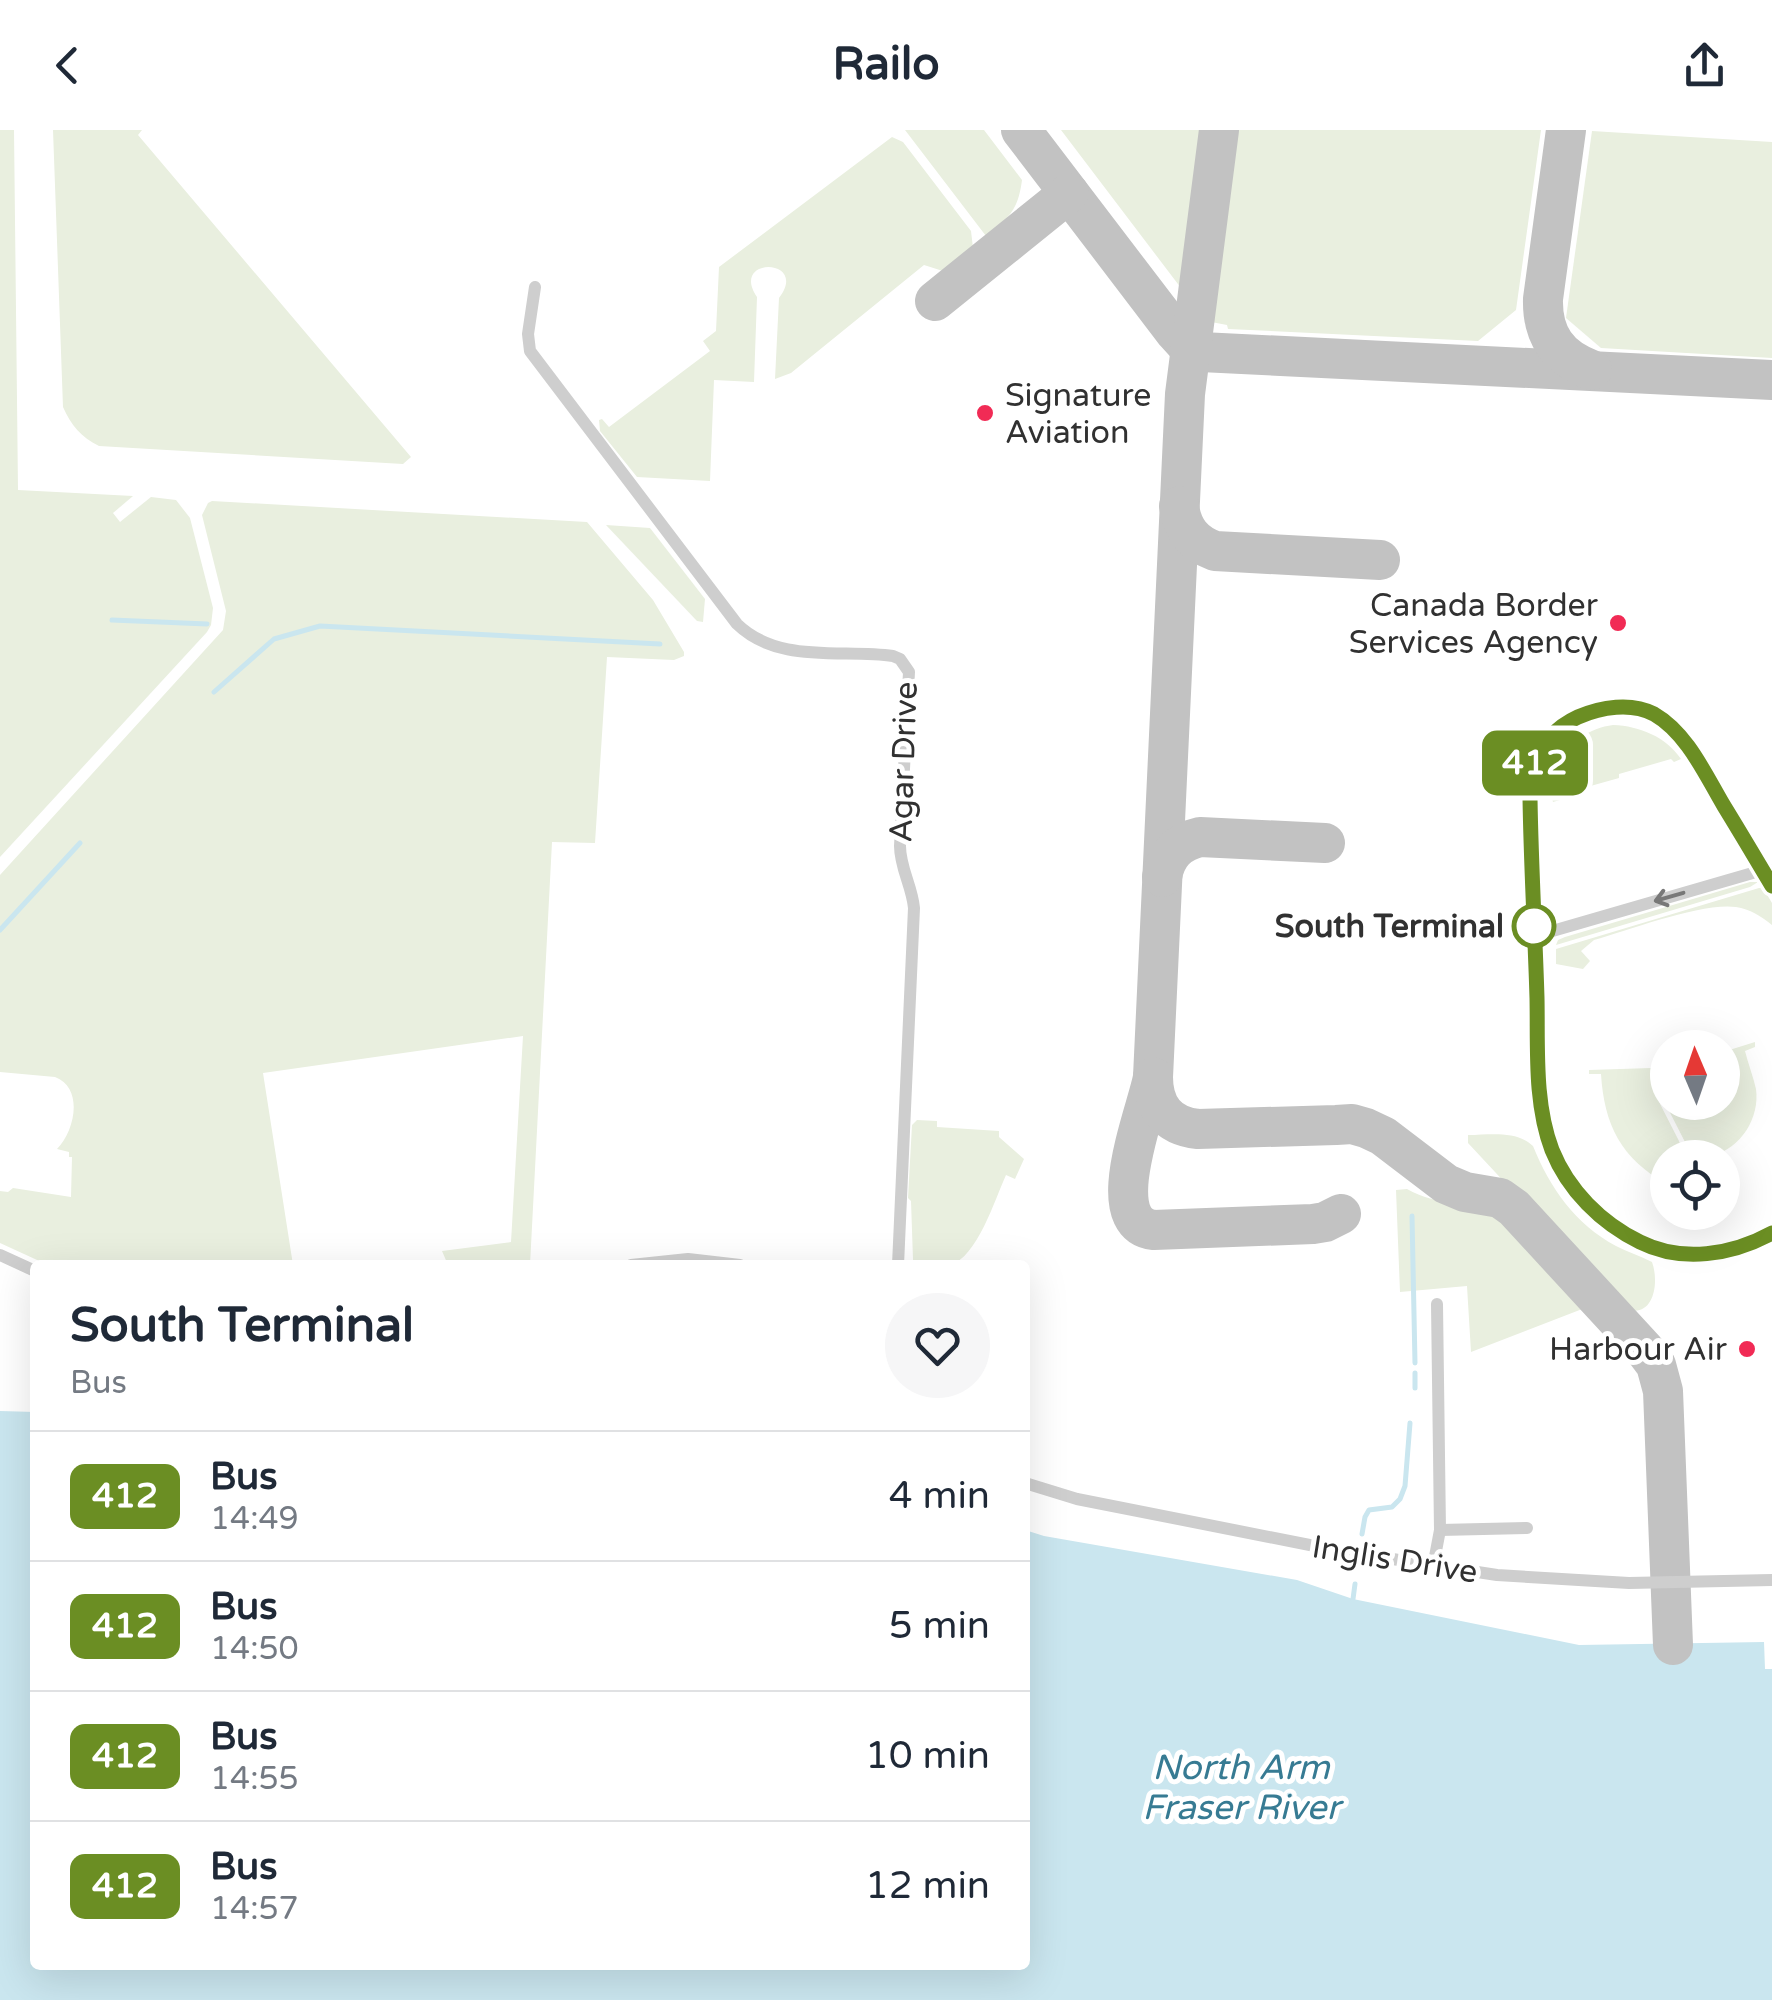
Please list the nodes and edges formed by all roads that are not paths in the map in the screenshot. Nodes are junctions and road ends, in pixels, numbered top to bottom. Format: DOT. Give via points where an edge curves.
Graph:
graph roads {
  1 [pos="536,286"];
  2 [pos="1767,870"];
  3 [pos="1772,886"];
  4 [pos="1535,957"];
  5 [pos="1772,1233"];
  6 [pos="0,1255"];
  7 [pos="898,1260"];
  8 [pos="30,1269"];
  9 [pos="1436,1304"];
  10 [pos="1030,1485"];
  11 [pos="1527,1528"];
  12 [pos="1440,1530"];
  13 [pos="1433,1566"];
  14 [pos="1772,1580"];
  1 -- 7 [label="street, Agar Drive" via="528,339 534,356 737,624 777,649 892,656 909,672 900,858 914,908"];
  2 -- 3 [label="street"];
  2 -- 4 [label="street, one-way" via="1549,932"];
  2 -- 4 [label="street" via="1670,727 1632,708 1582,716 1548,738 1532,774"];
  4 -- 5 [label="street" via="1547,1136 1584,1200 1630,1237 1668,1252 1730,1250"];
  6 -- 8 [label="street"];
  9 -- 12 [label="street"];
  10 -- 13 [label="street, Inglis Drive"];
  11 -- 12 [label="street"];
  12 -- 13 [label="street"];
  13 -- 14 [label="street, Inglis Drive" via="1629,1583"];
}
